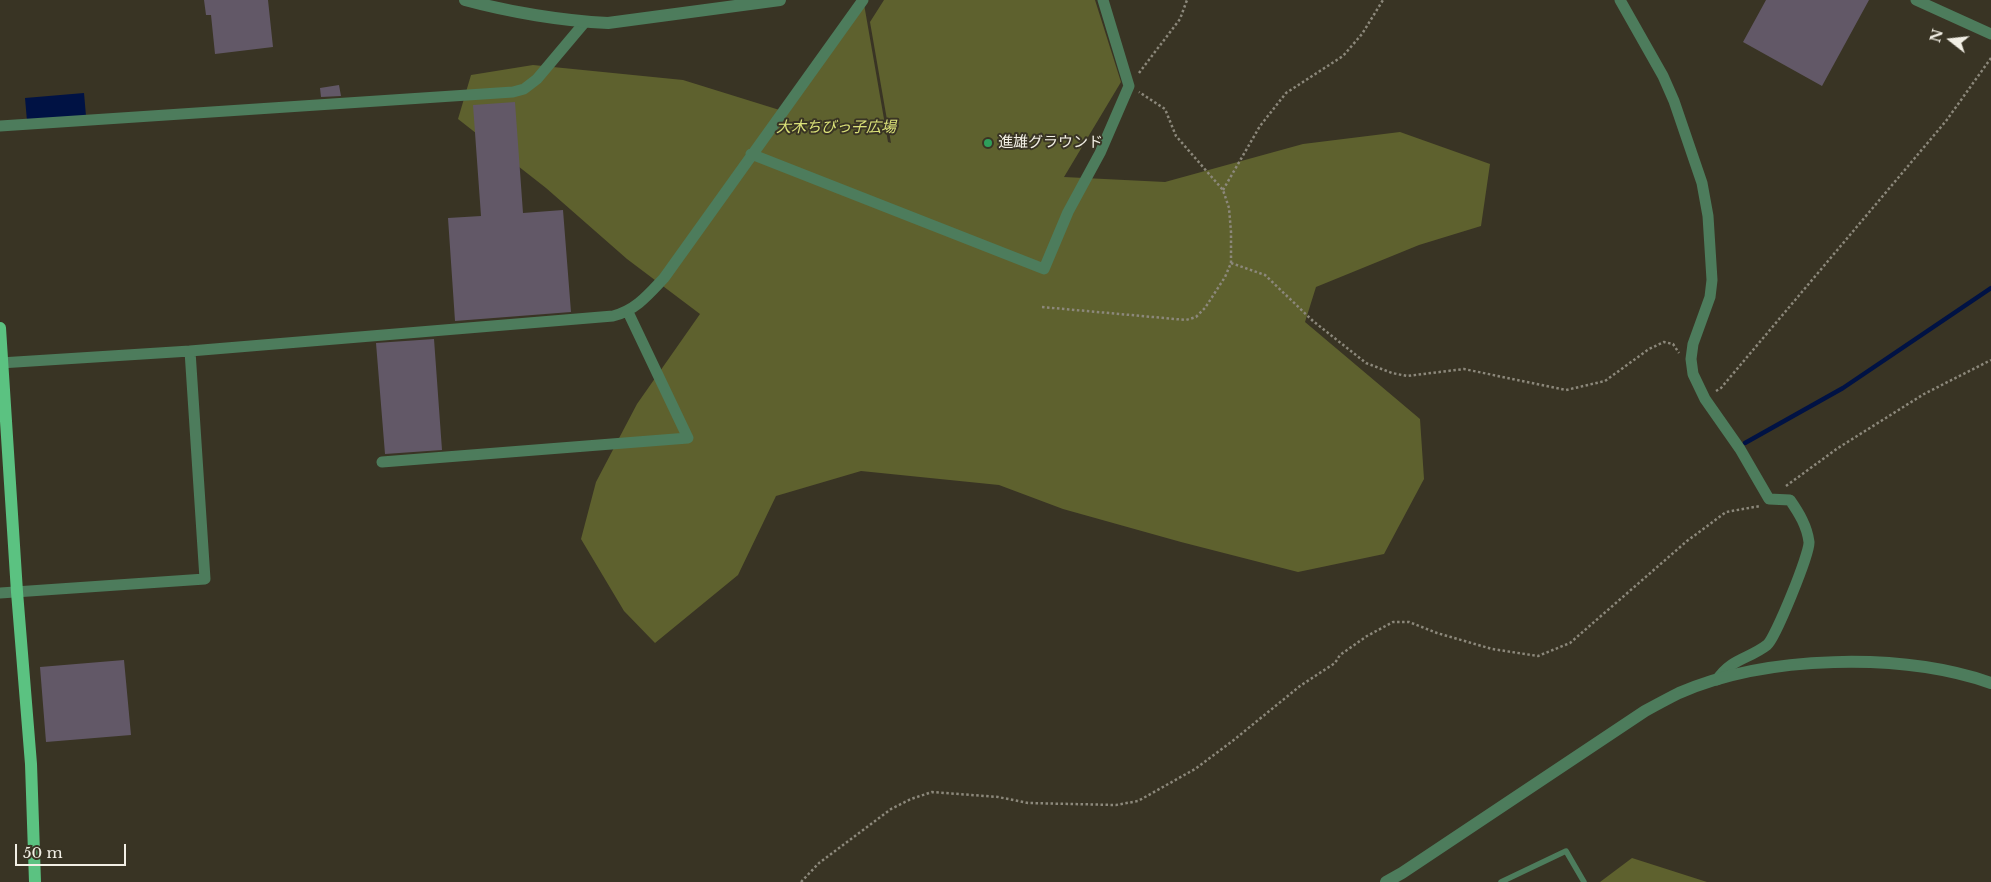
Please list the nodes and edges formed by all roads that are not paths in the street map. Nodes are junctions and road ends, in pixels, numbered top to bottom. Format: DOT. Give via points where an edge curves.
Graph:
graph roads {
  1 [pos="465,0"];
  2 [pos="780,0"];
  3 [pos="863,0"];
  4 [pos="1103,0"];
  5 [pos="1620,0"];
  6 [pos="1916,0"];
  7 [pos="487,3"];
  8 [pos="585,22"];
  9 [pos="1991,34"];
  10 [pos="0,126"];
  11 [pos="751,154"];
  12 [pos="628,312"];
  13 [pos="0,328"];
  14 [pos="190,350"];
  15 [pos="1,363"];
  16 [pos="382,462"];
  17 [pos="17,592"];
  18 [pos="0,593"];
  19 [pos="1717,680"];
  20 [pos="1991,683"];
  21 [pos="36,882"];
  22 [pos="1386,882"];
  23 [pos="1501,882"];
  24 [pos="1584,882"];
  1 -- 7 [label="street"];
  2 -- 8 [label="street" via="633,21"];
  3 -- 11 [label="street"];
  4 -- 11 [label="street" via="1129,86 1044,269"];
  5 -- 19 [label="street" via="1663,76 1702,182 1708,216 1712,280 1710,297 1693,344 1690,360 1693,374 1705,399 1740,449 1769,500 1790,500 1803,520 1809,543 1801,572 1769,644 1724,670"];
  6 -- 9 [label="street"];
  7 -- 8 [label="street"];
  8 -- 10 [label="street" via="536,80 513,92"];
  11 -- 12 [label="street" via="664,278"];
  12 -- 14 [label="street" via="613,316"];
  12 -- 16 [label="street" via="688,438"];
  13 -- 15 [label="main road"];
  14 -- 15 [label="street"];
  14 -- 17 [label="street" via="205,579"];
  15 -- 17 [label="main road"];
  17 -- 18 [label="street"];
  17 -- 21 [label="main road" via="31,764"];
  19 -- 20 [label="street" via="1759,670 1842,662 1938,669"];
  19 -- 22 [label="street" via="1679,693 1645,711"];
  23 -- 24 [label="lane" via="1566,851"];
}
